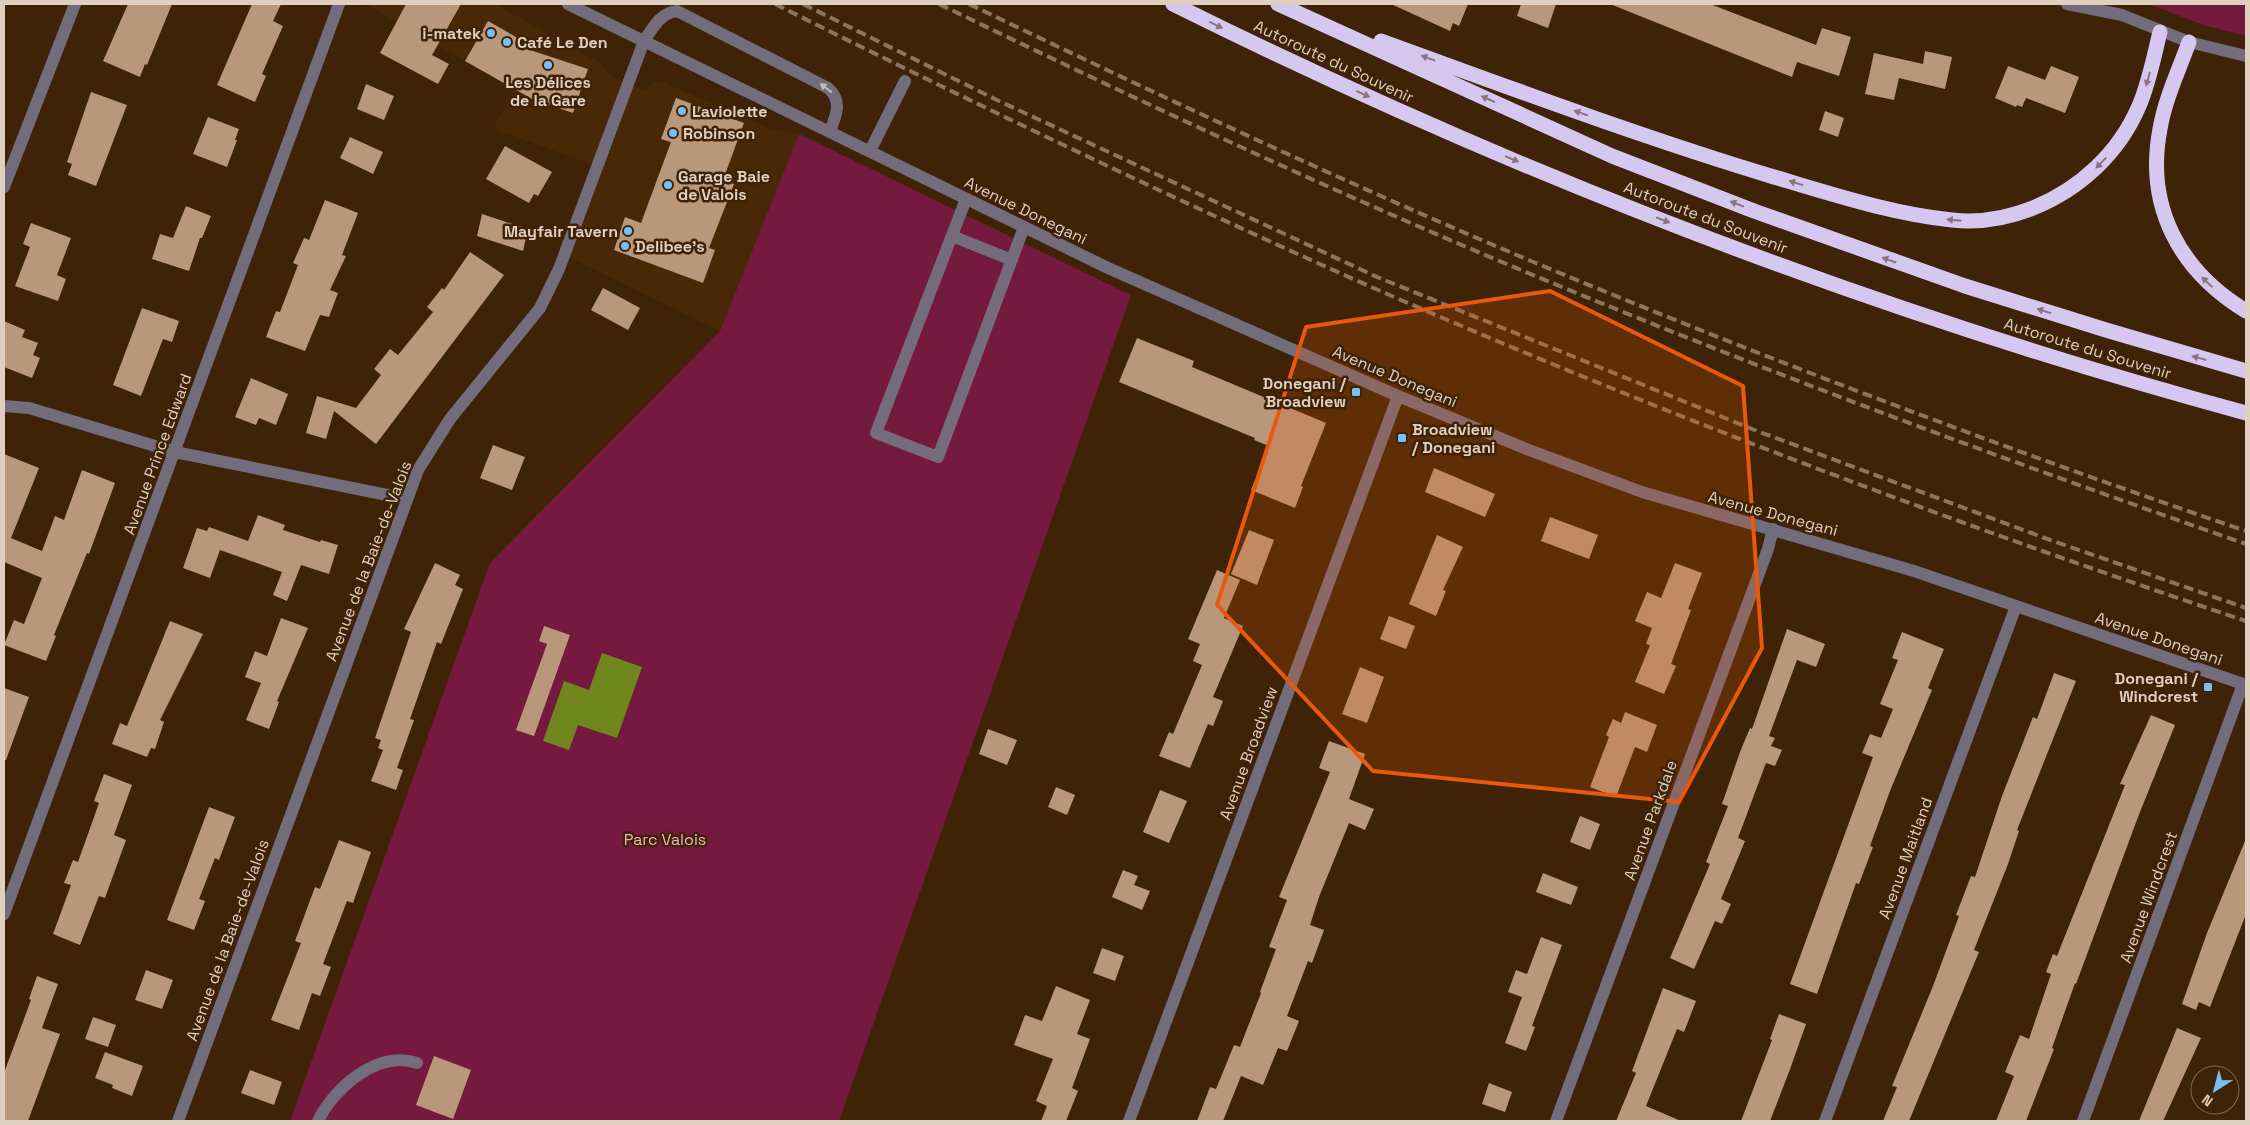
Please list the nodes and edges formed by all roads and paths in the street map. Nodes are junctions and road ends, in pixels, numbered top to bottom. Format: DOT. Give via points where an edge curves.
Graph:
graph roads {
  1 [pos="75,4"];
  2 [pos="340,4"];
  3 [pos="568,4"];
  4 [pos="1172,4"];
  5 [pos="1278,4"];
  6 [pos="2067,4"];
  7 [pos="2160,32"];
  8 [pos="644,41"];
  9 [pos="2190,42"];
  10 [pos="2246,56"];
  11 [pos="905,82"];
  12 [pos="830,131"];
  13 [pos="870,151"];
  14 [pos="4,187"];
  15 [pos="966,199"];
  16 [pos="1024,227"];
  17 [pos="952,236"];
  18 [pos="1012,260"];
  19 [pos="2246,311"];
  20 [pos="2246,371"];
  21 [pos="1398,396"];
  22 [pos="4,406"];
  23 [pos="2246,413"];
  24 [pos="175,452"];
  25 [pos="407,499"];
  26 [pos="1773,529"];
  27 [pos="2016,606"];
  28 [pos="2245,685"];
  29 [pos="4,914"];
  30 [pos="416,1063"];
  31 [pos="178,1121"];
  32 [pos="318,1121"];
  33 [pos="1129,1121"];
  34 [pos="1556,1121"];
  35 [pos="1825,1121"];
  36 [pos="2082,1121"];
  1 -- 14 [label="street"];
  2 -- 24 [label="street, Avenue Prince Edward"];
  3 -- 8 [label="street, Avenue Donegani"];
  4 -- 23 [label="highway, Autoroute du Souvenir, one-way" via="1406,114 1699,234 1984,335"];
  7 -- 5 [label="highway, one-way" via="2136,112 2119,141 2089,175 2032,209 1994,219 1953,221 1848,199 1716,159"];
  20 -- 5 [label="highway, Autoroute du Souvenir, one-way" via="1957,283 1737,204 1612,156"];
  6 -- 7 [label="street" via="2122,16"];
  7 -- 9 [label="street"];
  8 -- 12 [label="street, Avenue Donegani"];
  12 -- 8 [label="street, Avenue de la Baie-de-Valois, one-way" via="838,106 830,90 686,15 677,11 665,14"];
  8 -- 25 [label="street, Avenue de la Baie-de-Valois" via="559,269 540,308 450,419 418,470"];
  9 -- 10 [label="street"];
  19 -- 9 [label="highway, one-way" via="2199,275 2176,240 2161,204 2156,167 2160,127"];
  11 -- 13 [label="street"];
  12 -- 13 [label="street, Avenue Donegani"];
  13 -- 15 [label="street, Avenue Donegani"];
  15 -- 16 [label="street, Avenue Donegani"];
  15 -- 17 [label="street"];
  16 -- 18 [label="street"];
  16 -- 21 [label="street, Avenue Donegani" via="1108,268"];
  17 -- 18 [label="street"];
  17 -- 18 [label="street" via="876,433 938,457"];
  21 -- 26 [label="street, Avenue Donegani" via="1615,483 1712,514"];
  21 -- 33 [label="street, Avenue Broadview"];
  22 -- 24 [label="street" via="29,408"];
  24 -- 25 [label="street"];
  24 -- 29 [label="street, Avenue Prince Edward"];
  25 -- 31 [label="street, Avenue de la Baie-de-Valois"];
  26 -- 27 [label="street, Avenue Donegani" via="1881,560"];
  26 -- 34 [label="street, Avenue Parkdale"];
  27 -- 28 [label="street, Avenue Donegani"];
  27 -- 35 [label="street, Avenue Maitland"];
  28 -- 36 [label="street, Avenue Windcrest"];
  30 -- 32 [label="street" via="392,1060 356,1077 337,1094"];
}
